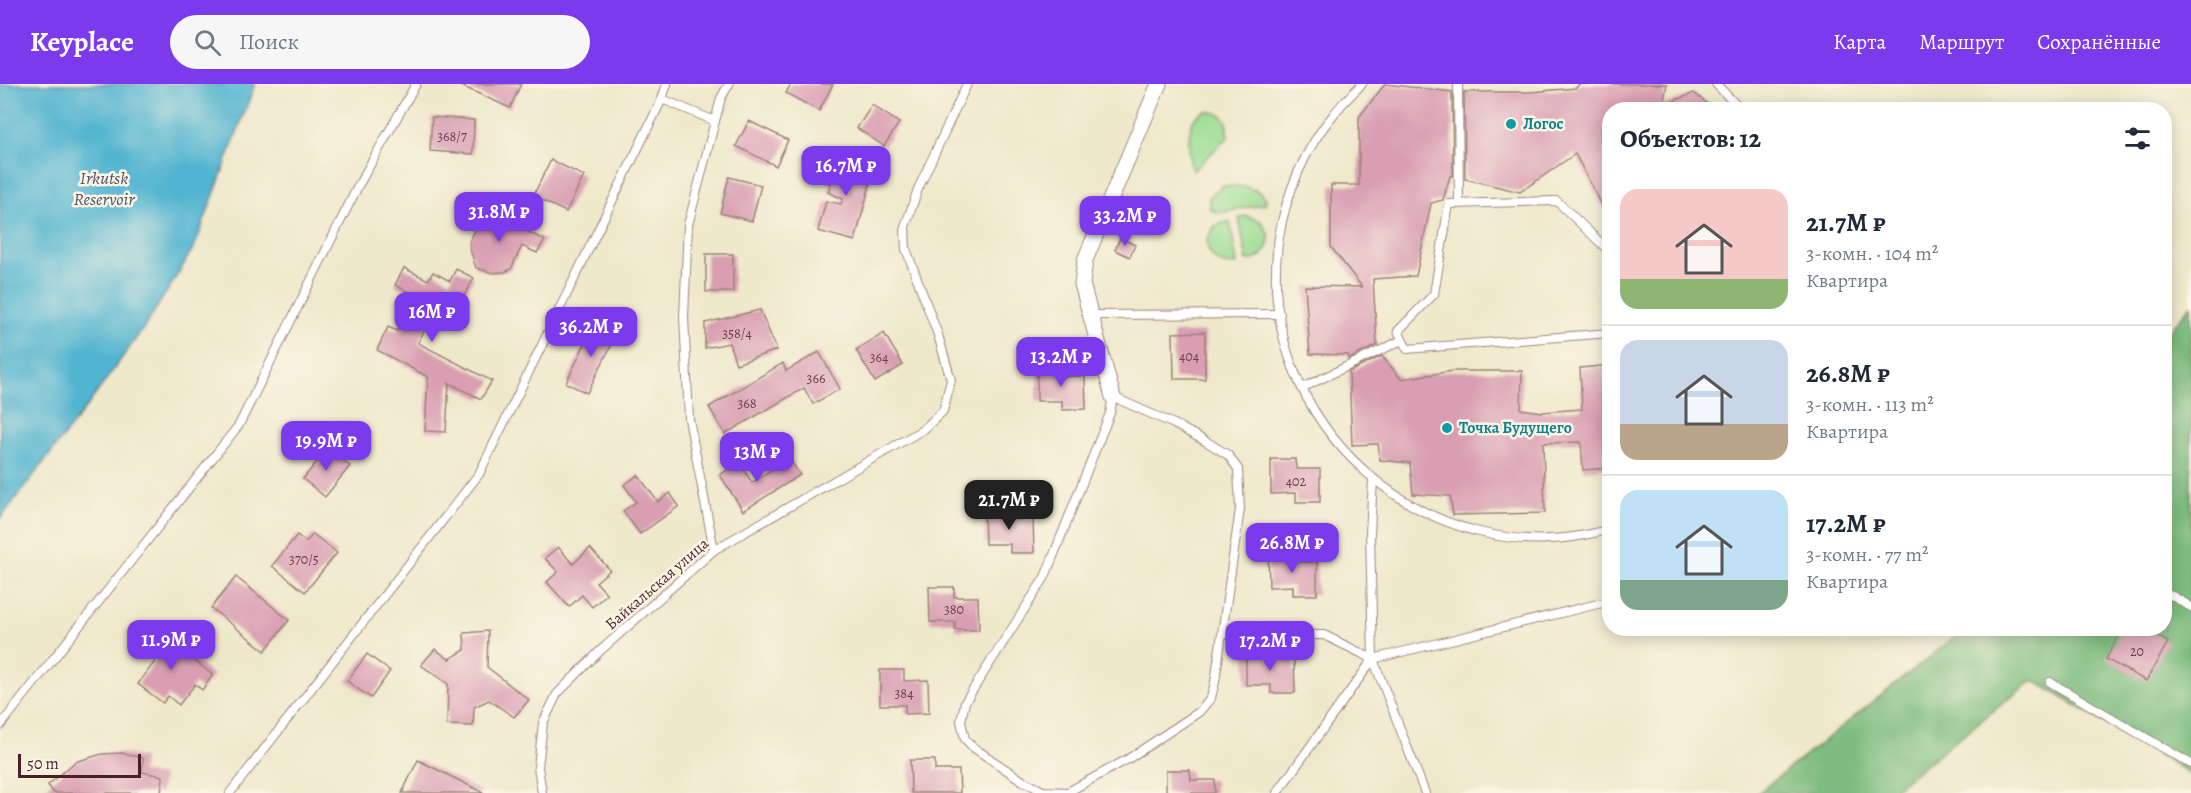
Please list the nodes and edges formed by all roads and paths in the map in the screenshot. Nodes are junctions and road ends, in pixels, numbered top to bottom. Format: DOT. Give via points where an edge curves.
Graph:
graph roads {
  1 [pos="416,84"];
  2 [pos="667,84"];
  3 [pos="729,84"];
  4 [pos="967,84"];
  5 [pos="1159,84"];
  6 [pos="1362,84"];
  7 [pos="1458,84"];
  8 [pos="1716,84"];
  9 [pos="662,99"];
  10 [pos="1733,102"];
  11 [pos="715,121"];
  12 [pos="1459,204"];
  13 [pos="1602,244"];
  14 [pos="1280,314"];
  15 [pos="1090,315"];
  16 [pos="1602,334"];
  17 [pos="1402,340"];
  18 [pos="1302,388"];
  19 [pos="1113,397"];
  20 [pos="1372,480"];
  21 [pos="1602,531"];
  22 [pos="714,550"];
  23 [pos="2172,596"];
  24 [pos="1602,603"];
  25 [pos="2191,607"];
  26 [pos="1222,634"];
  27 [pos="1373,659"];
  28 [pos="2050,682"];
  29 [pos="0,726"];
  30 [pos="2191,764"];
  31 [pos="230,793"];
  32 [pos="542,793"];
  33 [pos="1277,793"];
  34 [pos="1425,793"];
  1 -- 29 [label="lane" via="358,186 239,425"];
  2 -- 9 [label="lane"];
  3 -- 11 [label="lane"];
  4 -- 22 [label="lane, Байкальская улица" via="918,189 905,227 906,249 951,380 943,411 924,429"];
  5 -- 15 [label="street" via="1085,260 1082,284"];
  6 -- 14 [label="lane" via="1332,115 1308,153 1290,194 1279,238 1276,283"];
  7 -- 12 [label="lane"];
  8 -- 10 [label="lane"];
  9 -- 11 [label="lane"];
  9 -- 31 [label="lane" via="479,474"];
  11 -- 22 [label="lane" via="688,225 684,317 689,419"];
  12 -- 13 [label="lane" via="1557,201"];
  12 -- 17 [label="lane" via="1449,204 1434,294 1398,331"];
  14 -- 15 [label="lane"];
  14 -- 18 [label="lane" via="1281,328"];
  15 -- 19 [label="street"];
  16 -- 17 [label="lane" via="1407,349"];
  17 -- 18 [label="lane"];
  18 -- 20 [label="lane" via="1340,448"];
  19 -- 26 [label="lane" via="1207,442 1228,455 1238,469 1240,509"];
  19 -- 26 [label="lane" via="1045,577 965,702 961,722 965,739 1023,781 1043,791 1068,792 1128,759 1199,712 1211,698"];
  20 -- 21 [label="lane" via="1432,516 1499,536 1545,539"];
  20 -- 27 [label="lane"];
  22 -- 32 [label="lane, Байкальская улица" via="557,694 543,723 538,767"];
  23 -- 25 [label="lane"];
  24 -- 27 [label="lane"];
  26 -- 27 [label="lane" via="1324,635"];
  27 -- 33 [label="lane"];
  27 -- 34 [label="lane"];
  28 -- 30 [label="lane"];
}
